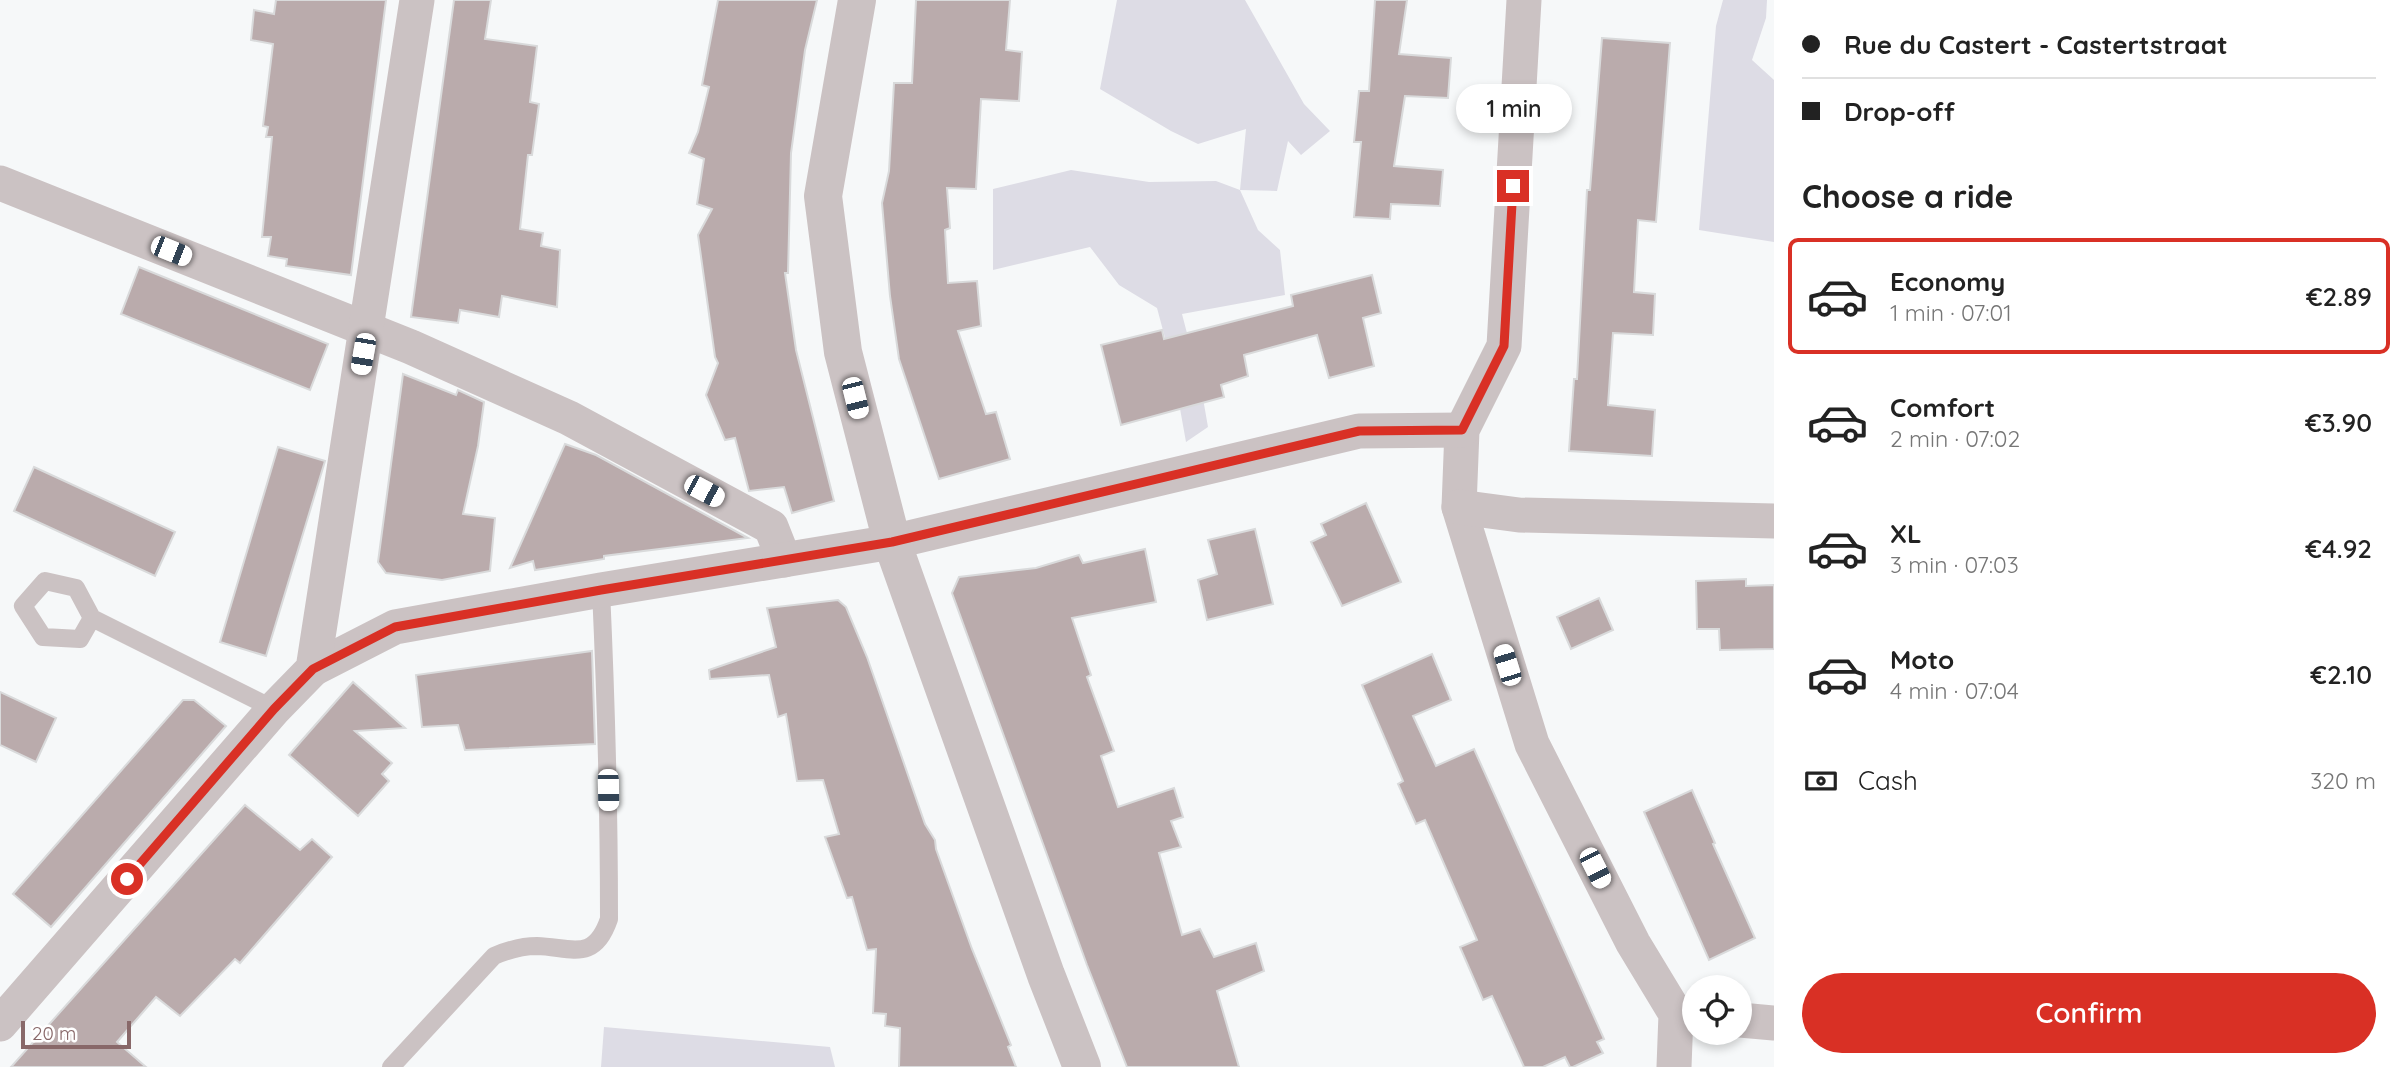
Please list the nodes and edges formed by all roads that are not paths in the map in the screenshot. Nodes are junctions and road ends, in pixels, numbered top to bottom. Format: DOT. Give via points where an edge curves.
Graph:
graph roads {
  1 [pos="417,0"];
  2 [pos="856,0"];
  3 [pos="1524,0"];
  4 [pos="0,183"];
  5 [pos="367,329"];
  6 [pos="1462,430"];
  7 [pos="1459,507"];
  8 [pos="1774,521"];
  9 [pos="892,542"];
  10 [pos="784,560"];
  11 [pos="601,590"];
  12 [pos="92,618"];
  13 [pos="313,669"];
  14 [pos="274,709"];
  15 [pos="1682,1011"];
  16 [pos="1752,1021"];
  17 [pos="1774,1023"];
  18 [pos="0,1024"];
  19 [pos="1682,1029"];
  20 [pos="391,1067"];
  21 [pos="1082,1067"];
  22 [pos="1674,1067"];
  1 -- 5 [label="street"];
  2 -- 9 [label="street" via="823,196 843,352"];
  3 -- 6 [label="street" via="1504,346"];
  4 -- 5 [label="street"];
  5 -- 10 [label="street" via="569,418 771,527"];
  5 -- 13 [label="street"];
  6 -- 7 [label="street"];
  6 -- 9 [label="street" via="1359,431"];
  7 -- 8 [label="street" via="1519,515"];
  7 -- 15 [label="street" via="1532,744 1633,943"];
  9 -- 10 [label="street"];
  9 -- 21 [label="street"];
  10 -- 11 [label="street"];
  11 -- 13 [label="street" via="395,627"];
  11 -- 20 [label="lane" via="609,814 609,919 603,935 588,948 573,951 537,946 494,956"];
  12 -- 14 [label="lane"];
  13 -- 14 [label="street"];
  14 -- 18 [label="street"];
  16 -- 17 [label="street"];
  19 -- 22 [label="street"];
}
